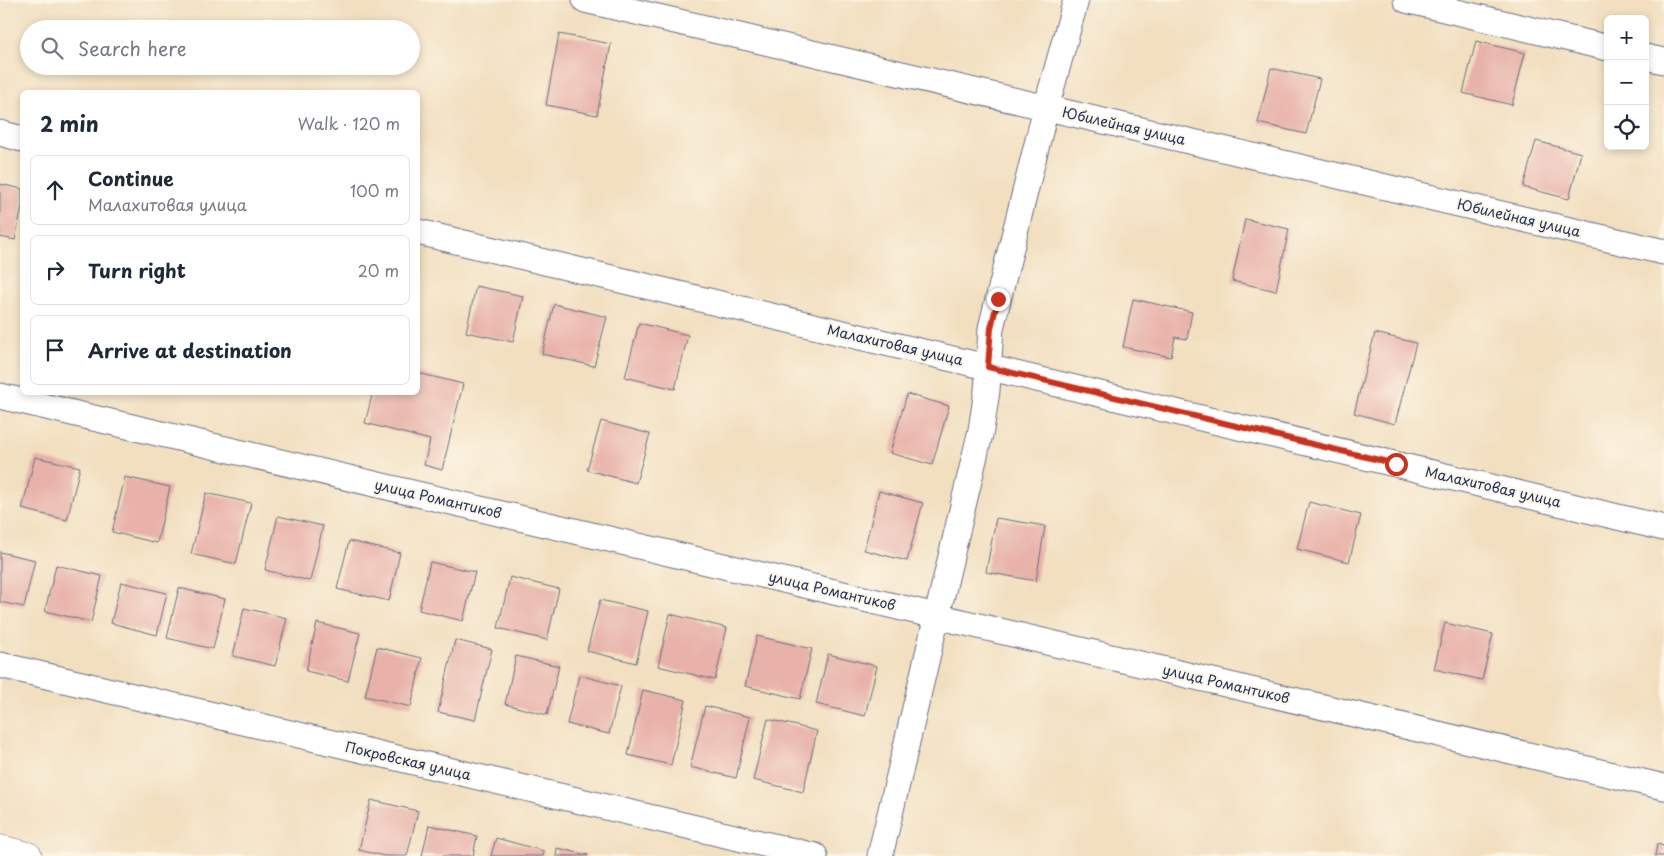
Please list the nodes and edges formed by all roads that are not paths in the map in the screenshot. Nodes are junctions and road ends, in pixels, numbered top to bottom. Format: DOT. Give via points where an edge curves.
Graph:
graph roads {
  1 [pos="585,0"];
  2 [pos="1076,0"];
  3 [pos="1406,0"];
  4 [pos="1604,47"];
  5 [pos="1649,58"];
  6 [pos="1664,61"];
  7 [pos="1046,108"];
  8 [pos="0,133"];
  9 [pos="20,138"];
  10 [pos="420,232"];
  11 [pos="1664,252"];
  12 [pos="988,367"];
  13 [pos="0,396"];
  14 [pos="1664,528"];
  15 [pos="937,616"];
  16 [pos="0,665"];
  17 [pos="1664,787"];
  18 [pos="0,849"];
  19 [pos="28,856"];
  20 [pos="815,856"];
  21 [pos="880,856"];
  1 -- 7 [label="street, Юбилейная улица"];
  2 -- 7 [label="street"];
  3 -- 4 [label="street"];
  5 -- 6 [label="street"];
  7 -- 11 [label="street, Юбилейная улица"];
  7 -- 12 [label="street" via="991,328"];
  8 -- 9 [label="street"];
  10 -- 12 [label="street, Малахитовая улица"];
  12 -- 14 [label="street, Малахитовая улица"];
  12 -- 15 [label="street" via="981,430"];
  13 -- 15 [label="street, улица Романтиков"];
  15 -- 17 [label="street, улица Романтиков"];
  15 -- 21 [label="street"];
  16 -- 20 [label="street, Покровская улица"];
  18 -- 19 [label="main road"];
}
